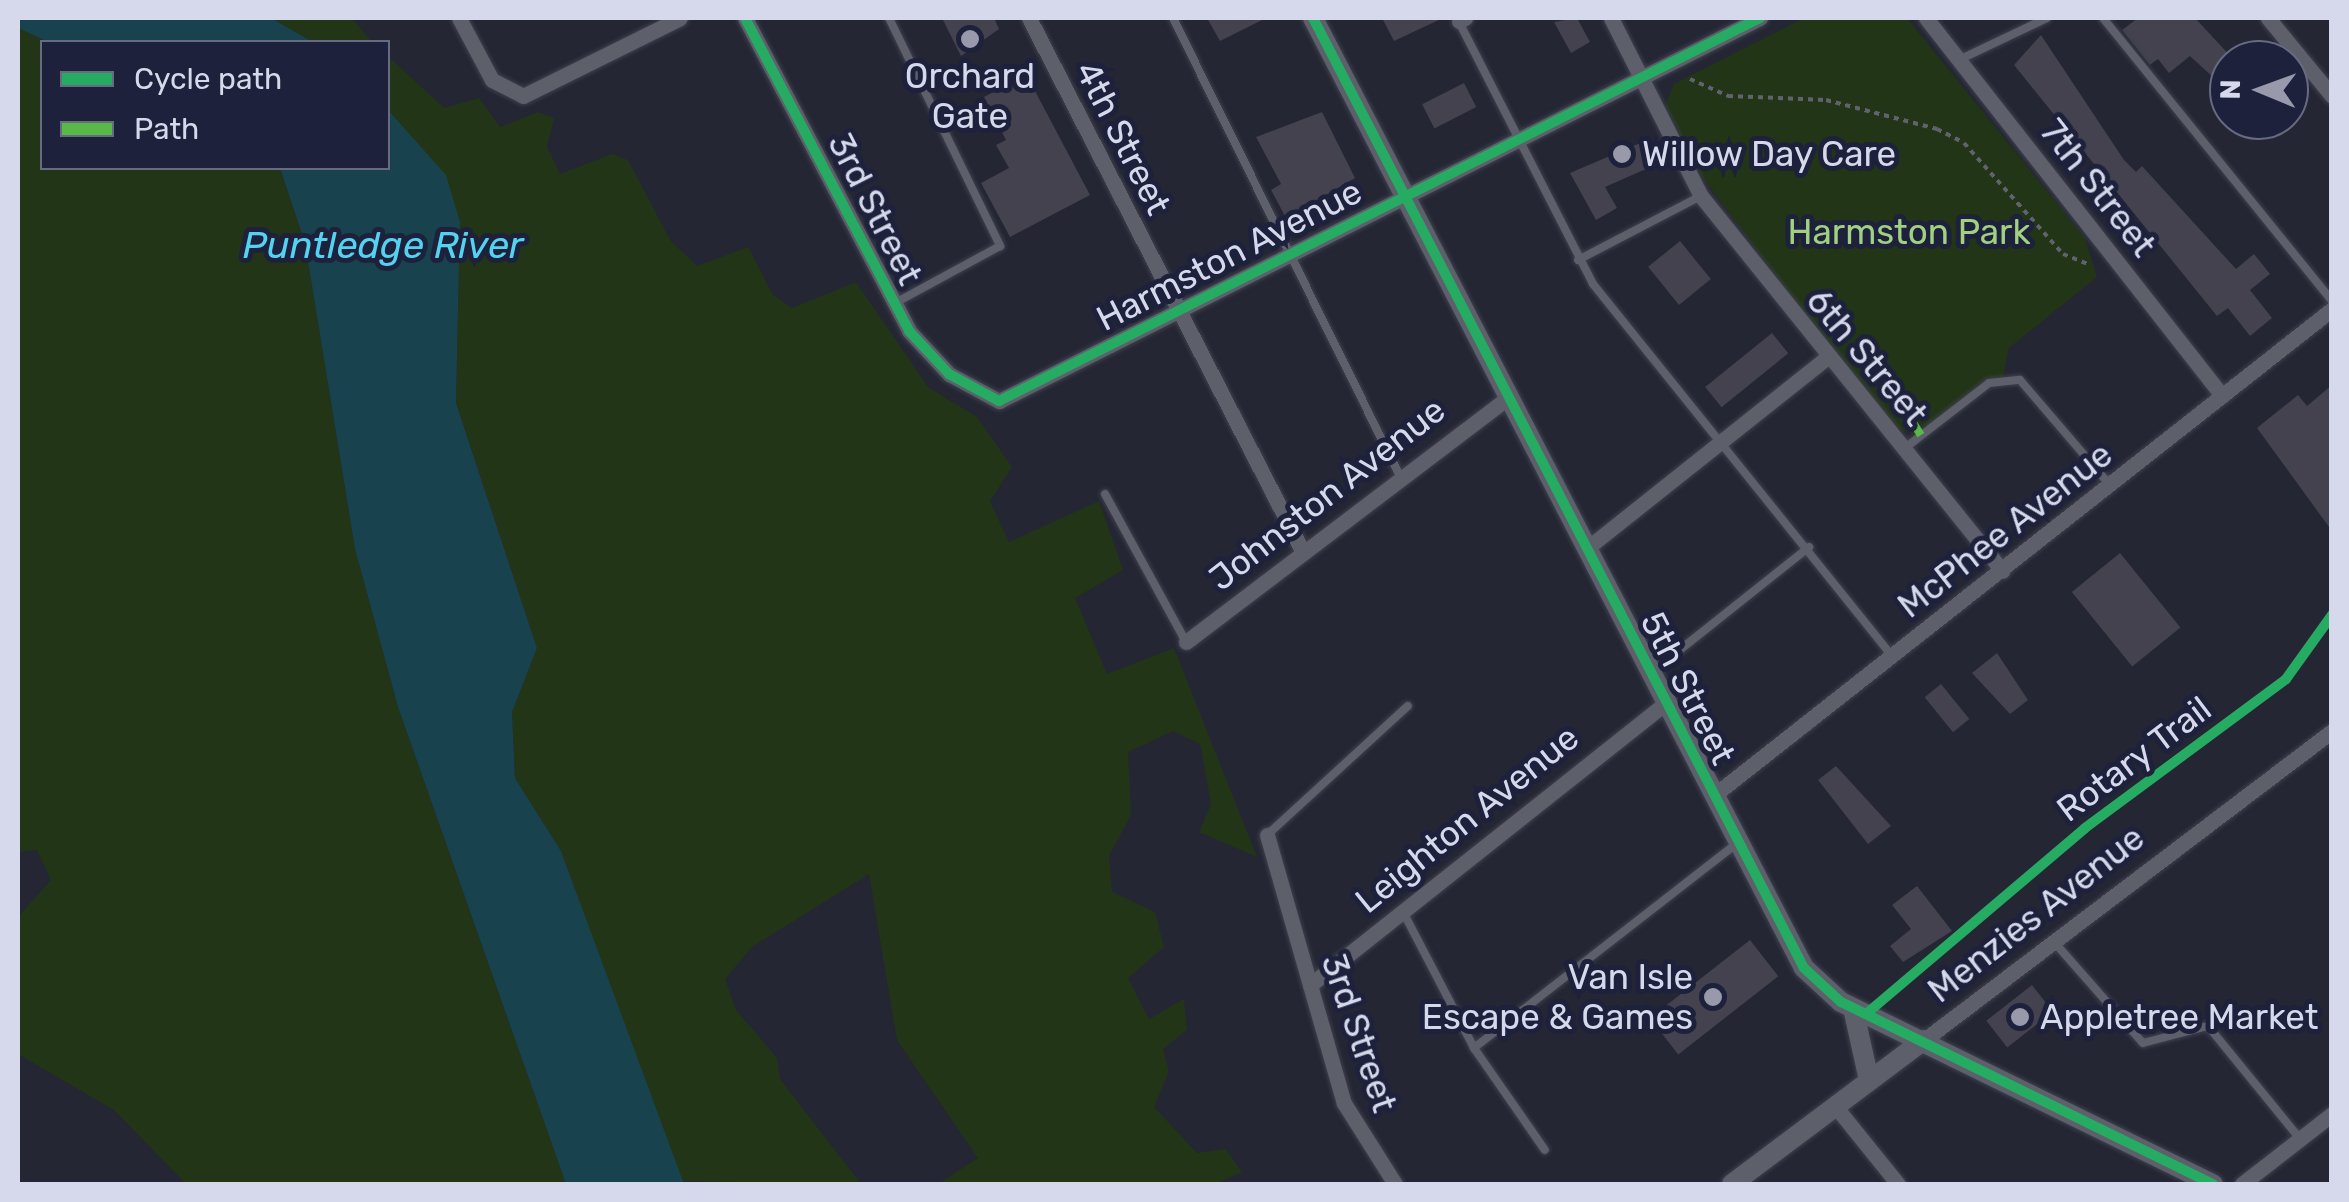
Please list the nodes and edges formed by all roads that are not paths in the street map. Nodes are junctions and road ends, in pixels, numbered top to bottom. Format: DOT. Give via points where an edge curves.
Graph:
graph roads {
  1 [pos="460,18"];
  2 [pos="680,18"];
  3 [pos="745,18"];
  4 [pos="888,18"];
  5 [pos="1029,18"];
  6 [pos="1173,18"];
  7 [pos="1313,18"];
  8 [pos="1612,18"];
  9 [pos="1760,18"];
  10 [pos="1926,18"];
  11 [pos="2047,18"];
  12 [pos="2103,18"];
  13 [pos="2268,18"];
  14 [pos="1461,19"];
  15 [pos="1960,59"];
  16 [pos="1640,76"];
  17 [pos="2332,96"];
  18 [pos="1517,140"];
  19 [pos="1701,196"];
  20 [pos="1406,198"];
  21 [pos="1293,256"];
  22 [pos="1578,260"];
  23 [pos="893,304"];
  24 [pos="2332,305"];
  25 [pos="1178,315"];
  26 [pos="1824,360"];
  27 [pos="2222,396"];
  28 [pos="1508,398"];
  29 [pos="989,400"];
  30 [pos="1724,442"];
  31 [pos="1905,448"];
  32 [pos="1399,474"];
  33 [pos="2110,486"];
  34 [pos="1105,494"];
  35 [pos="1809,547"];
  36 [pos="1586,549"];
  37 [pos="1303,552"];
  38 [pos="2002,571"];
  39 [pos="1186,642"];
  40 [pos="1892,657"];
  41 [pos="1649,674"];
  42 [pos="1664,704"];
  43 [pos="1408,706"];
  44 [pos="2332,731"];
  45 [pos="1713,796"];
  46 [pos="1267,835"];
  47 [pos="1737,842"];
  48 [pos="1402,910"];
  49 [pos="2053,940"];
  50 [pos="1310,986"];
  51 [pos="1853,1008"];
  52 [pos="1924,1040"];
  53 [pos="1474,1048"];
  54 [pos="1869,1080"];
  55 [pos="1835,1106"];
  56 [pos="2332,1114"];
  57 [pos="2300,1139"];
  58 [pos="1545,1150"];
  59 [pos="1395,1184"];
  60 [pos="1732,1184"];
  61 [pos="1898,1184"];
  62 [pos="2213,1184"];
  63 [pos="2242,1184"];
  1 -- 2 [label="street" via="500,88 534,93"];
  3 -- 23 [label="street, 3rd Street"];
  4 -- 23 [label="lane" via="1000,246"];
  5 -- 25 [label="street, 4th Street"];
  6 -- 21 [label="lane"];
  7 -- 20 [label="street, 5th Street"];
  8 -- 16 [label="street, 6th Street"];
  9 -- 16 [label="street, Harmston Avenue"];
  10 -- 15 [label="street, 7th Street"];
  11 -- 15 [label="lane"];
  12 -- 24 [label="lane"];
  13 -- 17 [label="street"];
  14 -- 18 [label="lane"];
  15 -- 27 [label="street, 7th Street"];
  16 -- 18 [label="street, Harmston Avenue"];
  16 -- 19 [label="street, 6th Street"];
  18 -- 20 [label="street, Harmston Avenue"];
  18 -- 22 [label="lane"];
  19 -- 22 [label="lane"];
  19 -- 26 [label="street, 6th Street"];
  20 -- 21 [label="street, Harmston Avenue"];
  20 -- 28 [label="street, 5th Street"];
  21 -- 25 [label="street, Harmston Avenue"];
  21 -- 32 [label="lane"];
  22 -- 30 [label="lane"];
  23 -- 29 [label="street, 3rd Street" via="932,359"];
  24 -- 27 [label="street, McPhee Avenue"];
  25 -- 29 [label="street, Harmston Avenue" via="1010,400"];
  25 -- 37 [label="street, 4th Street"];
  26 -- 30 [label="street"];
  26 -- 31 [label="street, 6th Street"];
  27 -- 33 [label="street, McPhee Avenue"];
  28 -- 32 [label="street, Johnston Avenue"];
  28 -- 36 [label="street, 5th Street"];
  30 -- 35 [label="lane"];
  30 -- 36 [label="street"];
  31 -- 33 [label="lane" via="1989,383 2020,380"];
  31 -- 38 [label="street, 6th Street"];
  32 -- 37 [label="street, Johnston Avenue"];
  33 -- 38 [label="street, McPhee Avenue"];
  34 -- 39 [label="lane"];
  35 -- 40 [label="lane"];
  35 -- 41 [label="lane"];
  36 -- 41 [label="street, 5th Street"];
  37 -- 39 [label="street, Johnston Avenue"];
  38 -- 40 [label="street, McPhee Avenue"];
  40 -- 45 [label="street, McPhee Avenue"];
  41 -- 42 [label="street, 5th Street"];
  42 -- 45 [label="street, 5th Street"];
  42 -- 48 [label="street, Leighton Avenue"];
  43 -- 46 [label="lane"];
  44 -- 49 [label="street, Menzies Avenue"];
  45 -- 47 [label="street, 5th Street"];
  46 -- 50 [label="street, 3rd Street"];
  47 -- 51 [label="street, 5th Street" via="1796,957"];
  47 -- 53 [label="lane"];
  48 -- 50 [label="street, Leighton Avenue"];
  48 -- 53 [label="lane"];
  49 -- 52 [label="street, Menzies Avenue"];
  49 -- 57 [label="lane" via="2143,1043 2208,1026"];
  50 -- 59 [label="street, 3rd Street" via="1344,1103"];
  51 -- 52 [label="street, 5th Street"];
  51 -- 54 [label="street"];
  52 -- 54 [label="street, Menzies Avenue"];
  52 -- 62 [label="street, 5th Street"];
  53 -- 58 [label="lane"];
  54 -- 55 [label="street, Menzies Avenue"];
  55 -- 60 [label="street, Menzies Avenue"];
  55 -- 61 [label="street"];
  56 -- 57 [label="street"];
  57 -- 63 [label="street"];
}
